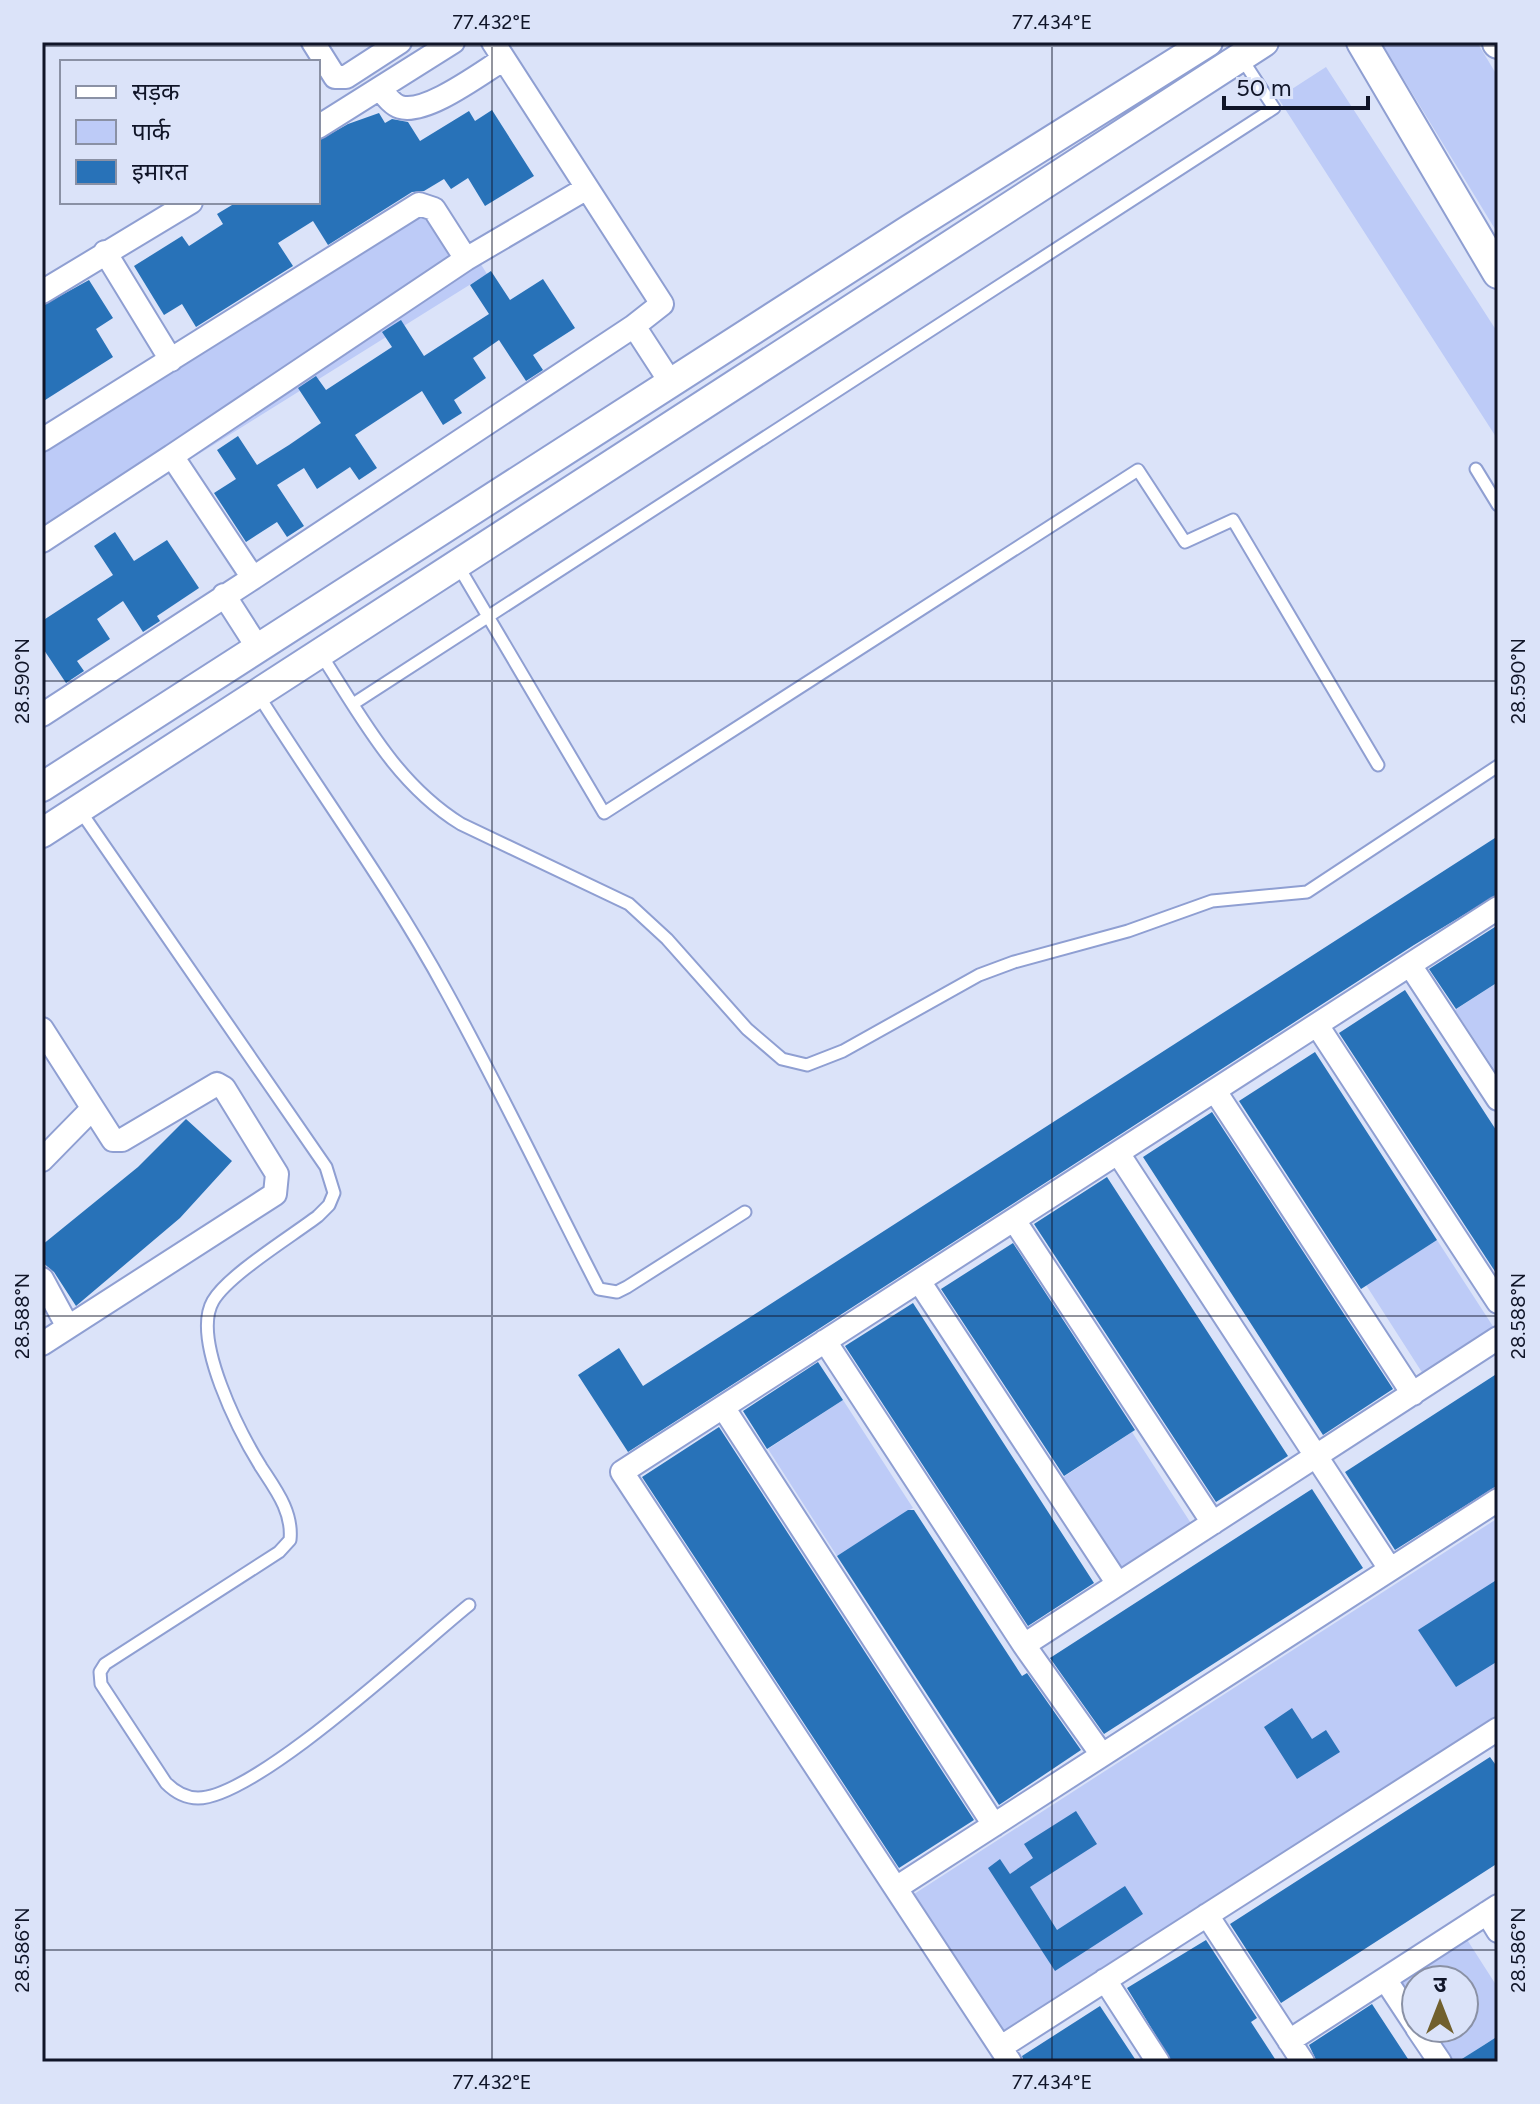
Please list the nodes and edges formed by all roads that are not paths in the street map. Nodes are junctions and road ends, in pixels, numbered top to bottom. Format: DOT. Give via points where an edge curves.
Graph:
graph roads {
  1 [pos="313,42"];
  2 [pos="400,42"];
  3 [pos="453,42"];
  4 [pos="1208,42"];
  5 [pos="1362,42"];
  6 [pos="1253,50"];
  7 [pos="498,51"];
  8 [pos="381,90"];
  9 [pos="320,126"];
  10 [pos="587,188"];
  11 [pos="188,204"];
  12 [pos="105,252"];
  13 [pos="466,259"];
  14 [pos="1498,273"];
  15 [pos="42,292"];
  16 [pos="634,326"];
  17 [pos="171,360"];
  18 [pos="671,383"];
  19 [pos="42,440"];
  20 [pos="172,456"];
  21 [pos="1476,469"];
  22 [pos="1498,505"];
  23 [pos="42,541"];
  24 [pos="457,564"];
  25 [pos="253,578"];
  26 [pos="224,595"];
  27 [pos="487,617"];
  28 [pos="258,648"];
  29 [pos="320,652"];
  30 [pos="257,693"];
  31 [pos="353,704"];
  32 [pos="42,715"];
  33 [pos="1378,765"];
  34 [pos="1498,766"];
  35 [pos="42,787"];
  36 [pos="78,808"];
  37 [pos="42,833"];
  38 [pos="1498,908"];
  39 [pos="1410,965"];
  40 [pos="1317,1025"];
  41 [pos="42,1029"];
  42 [pos="1215,1091"];
  43 [pos="1498,1099"];
  44 [pos="92,1109"];
  45 [pos="1118,1153"];
  46 [pos="42,1160"];
  47 [pos="745,1212"];
  48 [pos="1014,1220"];
  49 [pos="42,1279"];
  50 [pos="919,1281"];
  51 [pos="1498,1302"];
  52 [pos="68,1327"];
  53 [pos="1498,1338"];
  54 [pos="825,1341"];
  55 [pos="42,1344"];
  56 [pos="1413,1394"];
  57 [pos="723,1407"];
  58 [pos="1316,1456"];
  59 [pos="1498,1500"];
  60 [pos="1213,1523"];
  61 [pos="1390,1569"];
  62 [pos="1118,1584"];
  63 [pos="469,1605"];
  64 [pos="1024,1645"];
  65 [pos="1497,1731"];
  66 [pos="1102,1755"];
  67 [pos="994,1825"];
  68 [pos="896,1888"];
  69 [pos="1207,1915"];
  70 [pos="1494,1916"];
  71 [pos="1385,1979"];
  72 [pos="1105,1980"];
  73 [pos="1400,2002"];
  74 [pos="1289,2041"];
  75 [pos="1428,2044"];
  76 [pos="1006,2054"];
  77 [pos="1158,2062"];
  78 [pos="1303,2062"];
  79 [pos="1440,2062"];
  1 -- 2 [label="street" via="335,77 346,77"];
  3 -- 8 [label="street"];
  4 -- 18 [label="street"];
  5 -- 14 [label="main road"];
  6 -- 24 [label="street"];
  6 -- 27 [label="lane" via="1274,108"];
  7 -- 8 [label="street" via="451,92 413,108 397,106"];
  7 -- 10 [label="street"];
  8 -- 9 [label="street"];
  10 -- 13 [label="street"];
  10 -- 16 [label="street" via="662,304"];
  11 -- 12 [label="street"];
  12 -- 15 [label="street"];
  12 -- 17 [label="street"];
  13 -- 17 [label="street" via="434,209 419,204"];
  13 -- 20 [label="street"];
  16 -- 18 [label="street"];
  16 -- 25 [label="street"];
  17 -- 19 [label="street"];
  18 -- 28 [label="street"];
  20 -- 23 [label="street"];
  20 -- 25 [label="street"];
  21 -- 22 [label="lane"];
  24 -- 27 [label="lane"];
  24 -- 29 [label="street"];
  25 -- 26 [label="street"];
  26 -- 28 [label="street"];
  26 -- 32 [label="street"];
  27 -- 31 [label="lane"];
  27 -- 33 [label="lane" via="604,813 1138,470 1185,542 1233,520"];
  28 -- 35 [label="street"];
  29 -- 30 [label="street"];
  29 -- 31 [label="lane"];
  30 -- 36 [label="street"];
  30 -- 47 [label="lane" via="446,990 599,1289 617,1292 627,1287"];
  31 -- 34 [label="lane" via="389,759 436,809 629,904 747,1029 782,1059 807,1065 1014,962 1212,901 1307,892"];
  36 -- 37 [label="street"];
  36 -- 63 [label="lane" via="326,1167 334,1193 318,1216 221,1290 206,1317 213,1356 240,1432 290,1517 290,1540 105,1664 101,1684 166,1783 199,1798 249,1779 285,1757"];
  38 -- 39 [label="street"];
  39 -- 40 [label="street"];
  39 -- 43 [label="street"];
  40 -- 42 [label="street"];
  40 -- 51 [label="street"];
  41 -- 44 [label="street"];
  42 -- 45 [label="street"];
  42 -- 56 [label="street"];
  44 -- 46 [label="street"];
  44 -- 52 [label="street" via="113,1140 122,1140 211,1085 221,1085 277,1174 278,1186 275,1194"];
  45 -- 48 [label="street"];
  45 -- 58 [label="street"];
  48 -- 50 [label="street"];
  48 -- 60 [label="street"];
  49 -- 52 [label="street"];
  50 -- 54 [label="street"];
  50 -- 62 [label="street"];
  52 -- 55 [label="street"];
  53 -- 56 [label="street"];
  54 -- 57 [label="street"];
  54 -- 64 [label="street"];
  56 -- 58 [label="street"];
  57 -- 67 [label="street"];
  57 -- 68 [label="street" via="622,1472"];
  58 -- 60 [label="street"];
  58 -- 61 [label="street"];
  59 -- 61 [label="street"];
  60 -- 62 [label="street"];
  61 -- 66 [label="street"];
  62 -- 64 [label="street"];
  64 -- 66 [label="street"];
  65 -- 69 [label="street"];
  66 -- 67 [label="street"];
  67 -- 68 [label="street"];
  68 -- 76 [label="street"];
  69 -- 72 [label="street"];
  69 -- 74 [label="street"];
  70 -- 71 [label="street"];
  71 -- 73 [label="street"];
  71 -- 74 [label="street"];
  72 -- 76 [label="street"];
  72 -- 77 [label="street"];
  74 -- 78 [label="street"];
  75 -- 79 [label="street"];
}
